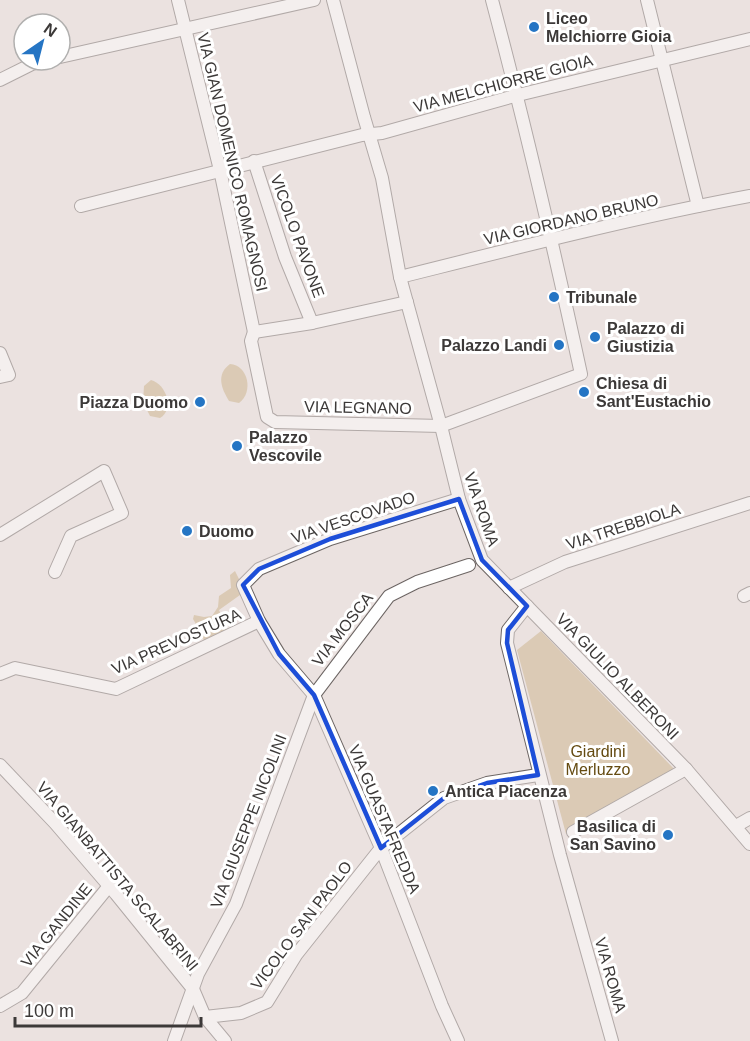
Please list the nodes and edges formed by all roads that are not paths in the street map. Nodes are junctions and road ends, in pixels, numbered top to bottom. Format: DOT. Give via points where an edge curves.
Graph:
graph roads {
  1 [pos="178,0"];
  2 [pos="314,0"];
  3 [pos="333,0"];
  4 [pos="492,0"];
  5 [pos="647,0"];
  6 [pos="185,29"];
  7 [pos="750,39"];
  8 [pos="72,54"];
  9 [pos="661,60"];
  10 [pos="16,72"];
  11 [pos="0,80"];
  12 [pos="518,95"];
  13 [pos="369,134"];
  14 [pos="254,161"];
  15 [pos="220,170"];
  16 [pos="750,196"];
  17 [pos="81,206"];
  18 [pos="698,206"];
  19 [pos="552,240"];
  20 [pos="400,277"];
  21 [pos="407,302"];
  22 [pos="312,323"];
  23 [pos="255,332"];
  24 [pos="0,353"];
  25 [pos="5,376"];
  26 [pos="441,426"];
  27 [pos="459,499"];
  28 [pos="750,502"];
  29 [pos="0,535"];
  30 [pos="469,565"];
  31 [pos="259,569"];
  32 [pos="54,572"];
  33 [pos="509,588"];
  34 [pos="527,606"];
  35 [pos="259,621"];
  36 [pos="0,674"];
  37 [pos="314,695"];
  38 [pos="0,765"];
  39 [pos="686,770"];
  40 [pos="538,775"];
  41 [pos="750,818"];
  42 [pos="736,826"];
  43 [pos="573,832"];
  44 [pos="750,844"];
  45 [pos="381,848"];
  46 [pos="109,886"];
  47 [pos="193,989"];
  48 [pos="0,1006"];
  49 [pos="205,1017"];
  50 [pos="174,1041"];
  51 [pos="225,1041"];
  52 [pos="458,1041"];
  53 [pos="612,1041"];
  1 -- 6 [label="street, VIA GIAN DOMENICO ROMAGNOSI"];
  2 -- 6 [label="street"];
  3 -- 13 [label="street, VIA ROMA"];
  4 -- 12 [label="street"];
  5 -- 9 [label="street"];
  6 -- 8 [label="street"];
  6 -- 15 [label="street, VIA GIAN DOMENICO ROMAGNOSI"];
  7 -- 9 [label="street, VIA MELCHIORRE GIOIA"];
  9 -- 12 [label="street, VIA MELCHIORRE GIOIA"];
  9 -- 18 [label="street"];
  10 -- 11 [label="street"];
  12 -- 13 [label="street, VIA MELCHIORRE GIOIA"];
  12 -- 19 [label="street"];
  13 -- 14 [label="street, VIA MELCHIORRE GIOIA"];
  13 -- 20 [label="street, VIA ROMA" via="382,178"];
  14 -- 15 [label="street, VIA MELCHIORRE GIOIA"];
  14 -- 22 [label="street, VICOLO PAVONE" via="285,257"];
  15 -- 17 [label="street, VIA MELCHIORRE GIOIA"];
  15 -- 23 [label="street, VIA GIAN DOMENICO ROMAGNOSI"];
  16 -- 18 [label="street, VIA GIORDANO BRUNO"];
  18 -- 19 [label="street, VIA GIORDANO BRUNO"];
  19 -- 20 [label="street, VIA GIORDANO BRUNO"];
  19 -- 26 [label="street" via="581,374"];
  20 -- 21 [label="street, VIA ROMA"];
  21 -- 22 [label="street"];
  21 -- 26 [label="street, VIA ROMA"];
  22 -- 23 [label="street"];
  23 -- 26 [label="street, VIA LEGNANO" via="251,341 267,417 275,422"];
  24 -- 25 [label="street"];
  26 -- 27 [label="street, VIA ROMA"];
  27 -- 31 [label="street, VIA VESCOVADO" via="330,539"];
  27 -- 33 [label="street, VIA ROMA" via="482,560"];
  28 -- 33 [label="street, VIA TREBBIOLA" via="565,562"];
  29 -- 32 [label="street" via="104,471 122,513 71,536"];
  30 -- 37 [label="street, VIA MOSCA" via="417,582 390,596"];
  31 -- 35 [label="street, VIA GUASTAFREDDA" via="243,585"];
  33 -- 34 [label="street, VIA ROMA"];
  34 -- 39 [label="street, VIA GIULIO ALBERONI"];
  34 -- 40 [label="street, VIA ROMA" via="508,630 507,643"];
  35 -- 36 [label="street, VIA PREVOSTURA" via="116,689 15,668"];
  35 -- 37 [label="street, VIA GUASTAFREDDA" via="279,654"];
  37 -- 45 [label="street, VIA GUASTAFREDDA"];
  37 -- 47 [label="street, VIA GIUSEPPE NICOLINI" via="236,904"];
  38 -- 46 [label="street, VIA GIANBATTISTA SCALABRINI"];
  39 -- 42 [label="street, VIA GIULIO ALBERONI"];
  39 -- 43 [label="street"];
  40 -- 45 [label="street, VICOLO SAN PAOLO" via="487,783 444,798"];
  40 -- 53 [label="street, VIA ROMA"];
  41 -- 42 [label="street"];
  42 -- 44 [label="street, VIA GIULIO ALBERONI"];
  45 -- 49 [label="street, VICOLO SAN PAOLO" via="296,955 267,1002 241,1013"];
  45 -- 52 [label="street, VIA GUASTAFREDDA"];
  46 -- 47 [label="street, VIA GIANBATTISTA SCALABRINI"];
  46 -- 48 [label="street, VIA GANDINE" via="22,993"];
  47 -- 49 [label="street, VIA GIANBATTISTA SCALABRINI"];
  47 -- 50 [label="street, VIA GIUSEPPE NICOLINI"];
  49 -- 51 [label="street, VIA GIANBATTISTA SCALABRINI"];
}
